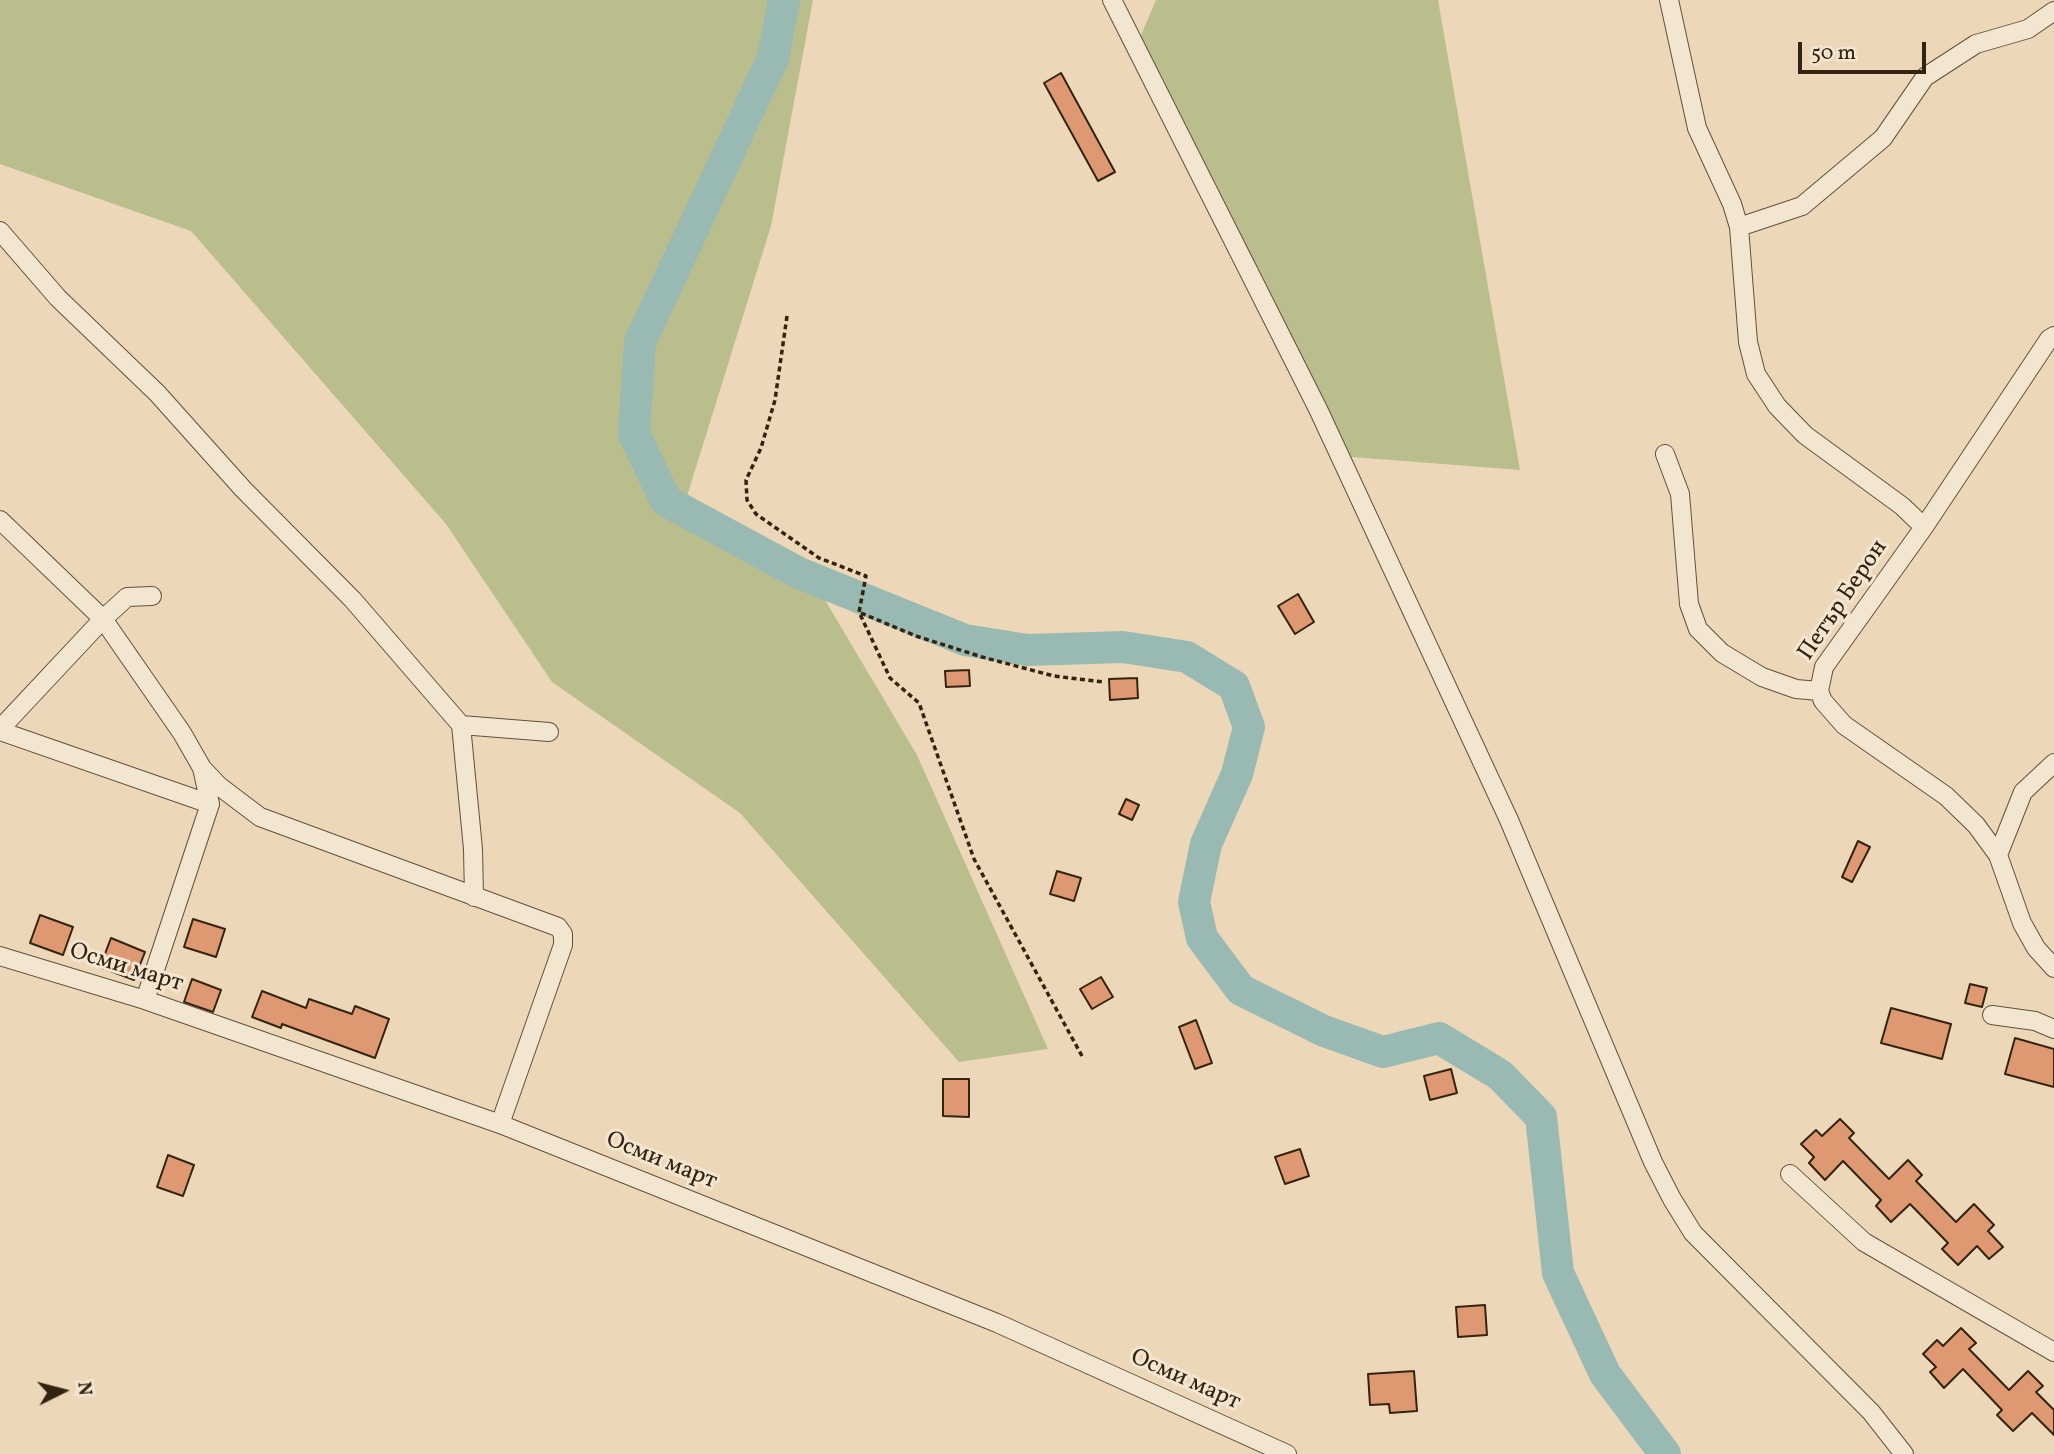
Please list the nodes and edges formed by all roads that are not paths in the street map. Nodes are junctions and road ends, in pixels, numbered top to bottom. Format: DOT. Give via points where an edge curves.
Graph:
graph roads {
  1 [pos="1112,0"];
  2 [pos="1668,0"];
  3 [pos="1121,9"];
  4 [pos="2054,11"];
  5 [pos="1739,227"];
  6 [pos="0,231"];
  7 [pos="2054,336"];
  8 [pos="1665,454"];
  9 [pos="0,520"];
  10 [pos="1924,527"];
  11 [pos="152,596"];
  12 [pos="103,619"];
  13 [pos="1819,691"];
  14 [pos="461,725"];
  15 [pos="0,730"];
  16 [pos="549,732"];
  17 [pos="2054,763"];
  18 [pos="202,768"];
  19 [pos="210,804"];
  20 [pos="1998,855"];
  21 [pos="474,897"];
  22 [pos="0,956"];
  23 [pos="2054,968"];
  24 [pos="145,1000"];
  25 [pos="1992,1015"];
  26 [pos="2054,1029"];
  27 [pos="500,1124"];
  28 [pos="1790,1174"];
  29 [pos="2054,1352"];
  30 [pos="1287,1454"];
  31 [pos="1904,1454"];
  1 -- 3 [label="street"];
  2 -- 5 [label="street" via="1697,128"];
  3 -- 31 [label="street" via="1334,444 1509,820 1672,1199 1693,1233 1871,1412"];
  4 -- 5 [label="street" via="2028,30 1976,44 1925,77 1883,138 1802,206"];
  5 -- 10 [label="street" via="1748,342 1756,374 1777,406 1805,435"];
  6 -- 14 [label="street" via="58,298 157,393 243,489 353,600"];
  7 -- 10 [label="street, Петър Берон"];
  8 -- 13 [label="street" via="1680,494 1689,604 1698,629 1722,653 1762,677 1796,689"];
  9 -- 12 [label="street"];
  10 -- 13 [label="street, Петър Берон" via="1824,667"];
  11 -- 12 [label="street" via="127,597"];
  12 -- 15 [label="street"];
  12 -- 18 [label="street"];
  13 -- 20 [label="street, Петър Берон" via="1844,725 1945,796 1976,825"];
  14 -- 16 [label="street"];
  14 -- 21 [label="street"];
  15 -- 19 [label="street"];
  17 -- 20 [label="street" via="2023,792"];
  18 -- 19 [label="street"];
  18 -- 21 [label="street" via="260,817"];
  19 -- 24 [label="street"];
  20 -- 23 [label="street, Петър Берон" via="2022,923"];
  21 -- 27 [label="street" via="558,927 563,934"];
  22 -- 24 [label="street, Осми март"];
  24 -- 27 [label="street, Осми март"];
  25 -- 26 [label="street" via="2035,1021"];
  27 -- 30 [label="street, Осми март" via="997,1323"];
  28 -- 29 [label="street" via="1864,1242"];
}
